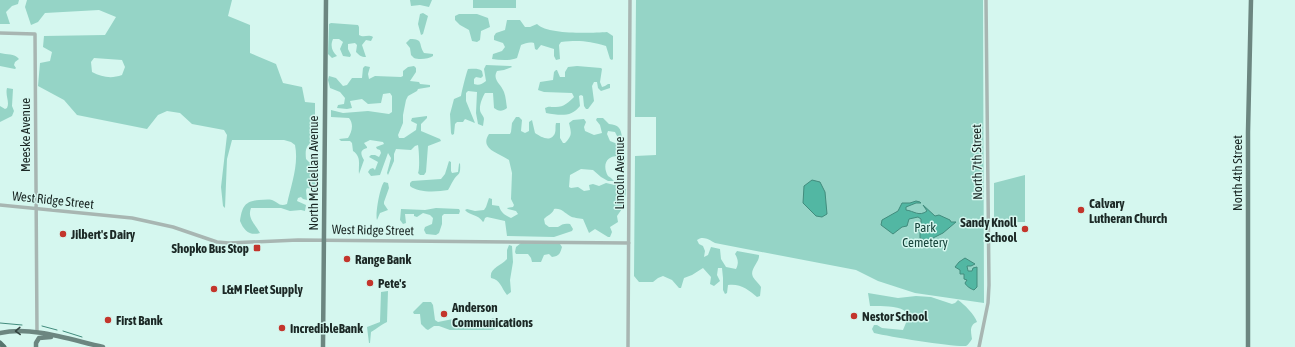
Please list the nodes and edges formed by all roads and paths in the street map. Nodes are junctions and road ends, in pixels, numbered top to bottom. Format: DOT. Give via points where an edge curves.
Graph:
graph roads {
  1 [pos="326,0"];
  2 [pos="630,0"];
  3 [pos="986,0"];
  4 [pos="1251,0"];
  5 [pos="0,33"];
  6 [pos="0,205"];
  7 [pos="36,208"];
  8 [pos="324,240"];
  9 [pos="629,243"];
  10 [pos="37,332"];
  11 [pos="0,333"];
  12 [pos="59,337"];
  13 [pos="0,343"];
  14 [pos="86,345"];
  15 [pos="0,346"];
  16 [pos="4,347"];
  17 [pos="36,347"];
  18 [pos="103,347"];
  19 [pos="324,347"];
  20 [pos="628,347"];
  21 [pos="979,347"];
  22 [pos="1248,347"];
  1 -- 8 [label="main road, North McClellan Avenue"];
  2 -- 9 [label="street, Lincoln Avenue"];
  3 -- 21 [label="street, North 7th Street" via="989,285"];
  4 -- 22 [label="main road, North 4th Street"];
  5 -- 7 [label="street, Meeske Avenue" via="36,34"];
  6 -- 7 [label="street, West Ridge Street"];
  7 -- 8 [label="street, West Ridge Street" via="132,218 173,227 217,242"];
  7 -- 10 [label="street, Meeske Avenue"];
  8 -- 9 [label="street, West Ridge Street"];
  8 -- 19 [label="main road, North McClellan Avenue"];
  9 -- 20 [label="street, Lincoln Avenue"];
  10 -- 11 [label="main road, one-way"];
  10 -- 12 [label="main road"];
  12 -- 14 [label="main road"];
  12 -- 17 [label="main road" via="39,338"];
  13 -- 16 [label="highway"];
  14 -- 18 [label="main road"];
  15 -- 16 [label="highway"];
}
